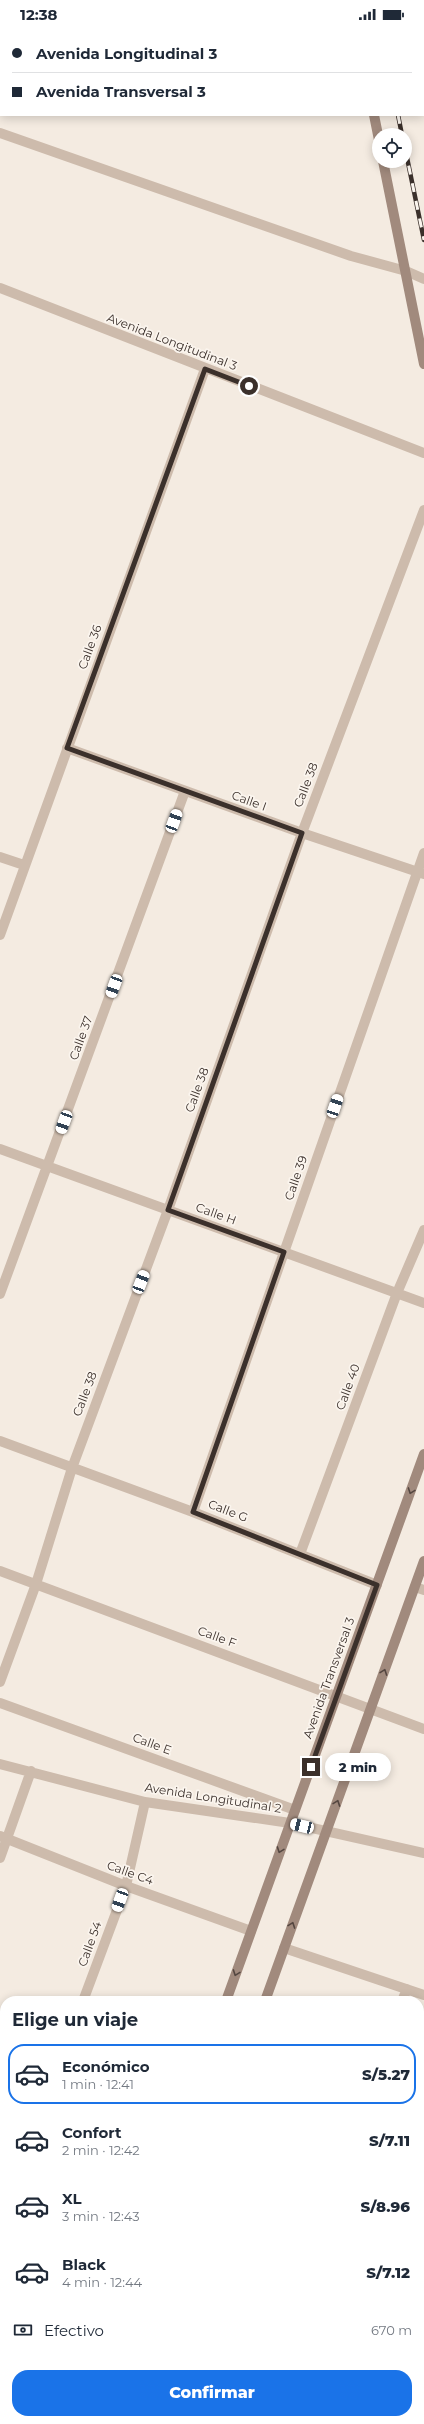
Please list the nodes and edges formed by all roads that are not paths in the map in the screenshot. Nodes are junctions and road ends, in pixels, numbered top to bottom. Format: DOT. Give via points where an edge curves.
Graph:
graph roads {
  1 [pos="374,116"];
  2 [pos="377,128"];
  3 [pos="0,133"];
  4 [pos="384,168"];
  5 [pos="406,271"];
  6 [pos="424,278"];
  7 [pos="0,288"];
  8 [pos="424,364"];
  9 [pos="205,369"];
  10 [pos="424,454"];
  11 [pos="424,510"];
  12 [pos="67,748"];
  13 [pos="185,791"];
  14 [pos="302,833"];
  15 [pos="424,853"];
  16 [pos="0,857"];
  17 [pos="24,866"];
  18 [pos="420,873"];
  19 [pos="0,935"];
  20 [pos="0,1149"];
  21 [pos="48,1166"];
  22 [pos="168,1210"];
  23 [pos="424,1230"];
  24 [pos="284,1252"];
  25 [pos="397,1293"];
  26 [pos="0,1294"];
  27 [pos="424,1303"];
  28 [pos="0,1441"];
  29 [pos="424,1454"];
  30 [pos="72,1468"];
  31 [pos="193,1512"];
  32 [pos="300,1554"];
  33 [pos="424,1561"];
  34 [pos="0,1571"];
  35 [pos="36,1584"];
  36 [pos="377,1585"];
  37 [pos="419,1588"];
  38 [pos="0,1682"];
  39 [pos="337,1695"];
  40 [pos="0,1703"];
  41 [pos="371,1708"];
  42 [pos="424,1729"];
  43 [pos="0,1764"];
  44 [pos="31,1771"];
  45 [pos="145,1802"];
  46 [pos="295,1810"];
  47 [pos="290,1823"];
  48 [pos="326,1832"];
  49 [pos="4,1838"];
  50 [pos="424,1853"];
  51 [pos="0,1858"];
  52 [pos="126,1886"];
  53 [pos="251,1931"];
  54 [pos="284,1948"];
  55 [pos="407,1989"];
  56 [pos="424,1995"];
  57 [pos="85,1996"];
  58 [pos="228,1996"];
  59 [pos="267,1996"];
  60 [pos="404,1996"];
  1 -- 2 [label="street"];
  3 -- 5 [label="street" via="351,256"];
  4 -- 5 [label="street"];
  5 -- 6 [label="street"];
  5 -- 8 [label="street"];
  7 -- 9 [label="street, Avenida Longitudinal 3"];
  9 -- 10 [label="street, Avenida Longitudinal 3"];
  9 -- 12 [label="street, Calle 36"];
  11 -- 14 [label="street, Calle 38"];
  12 -- 13 [label="street, Calle I"];
  12 -- 17 [label="street, Calle 36"];
  13 -- 14 [label="street, Calle I"];
  13 -- 21 [label="street, Calle 37"];
  14 -- 18 [label="street, Calle I"];
  14 -- 22 [label="street, Calle 38"];
  15 -- 18 [label="street, Calle 39"];
  16 -- 17 [label="street"];
  17 -- 19 [label="street, Calle 36"];
  18 -- 24 [label="street, Calle 39"];
  20 -- 21 [label="street, Calle H"];
  21 -- 22 [label="street, Calle H"];
  21 -- 26 [label="street, Calle 37"];
  22 -- 24 [label="street, Calle H"];
  22 -- 30 [label="street, Calle 38"];
  23 -- 25 [label="street, Calle 40"];
  24 -- 25 [label="street, Calle H"];
  24 -- 31 [label="street, Calle 39"];
  25 -- 27 [label="street, Calle H"];
  25 -- 32 [label="street, Calle 40"];
  28 -- 30 [label="street, Calle G"];
  29 -- 36 [label="street, Avenida Transversal 3, one-way"];
  30 -- 31 [label="street, Calle G"];
  30 -- 35 [label="street, Calle 38"];
  31 -- 32 [label="street, Calle G"];
  32 -- 36 [label="street, Calle G"];
  33 -- 37 [label="street"];
  34 -- 35 [label="street, Calle F"];
  35 -- 38 [label="street, Calle 38"];
  35 -- 39 [label="street, Calle F"];
  36 -- 39 [label="street, Avenida Transversal 3"];
  41 -- 37 [label="street, one-way"];
  39 -- 41 [label="street, Calle F"];
  39 -- 46 [label="street, Avenida Transversal 3"];
  40 -- 46 [label="street, Calle E"];
  41 -- 42 [label="street, Calle F"];
  48 -- 41 [label="street, one-way"];
  43 -- 44 [label="street, Avenida Longitudinal 2"];
  44 -- 45 [label="street, Avenida Longitudinal 2"];
  44 -- 49 [label="street"];
  45 -- 47 [label="street, Avenida Longitudinal 2"];
  45 -- 52 [label="street, Calle 54"];
  46 -- 47 [label="street, Avenida Transversal 3"];
  47 -- 48 [label="street, Avenida Longitudinal 2"];
  47 -- 53 [label="street, Avenida Transversal 3, one-way"];
  48 -- 50 [label="street, Avenida Longitudinal 2"];
  54 -- 48 [label="street, one-way"];
  49 -- 51 [label="street"];
  49 -- 52 [label="street, Calle C4"];
  52 -- 53 [label="street, Calle C4"];
  52 -- 57 [label="street, Calle 54"];
  53 -- 58 [label="street, Avenida Transversal 3, one-way"];
  54 -- 55 [label="street"];
  54 -- 59 [label="street"];
  55 -- 56 [label="street"];
  55 -- 60 [label="street"];
}
